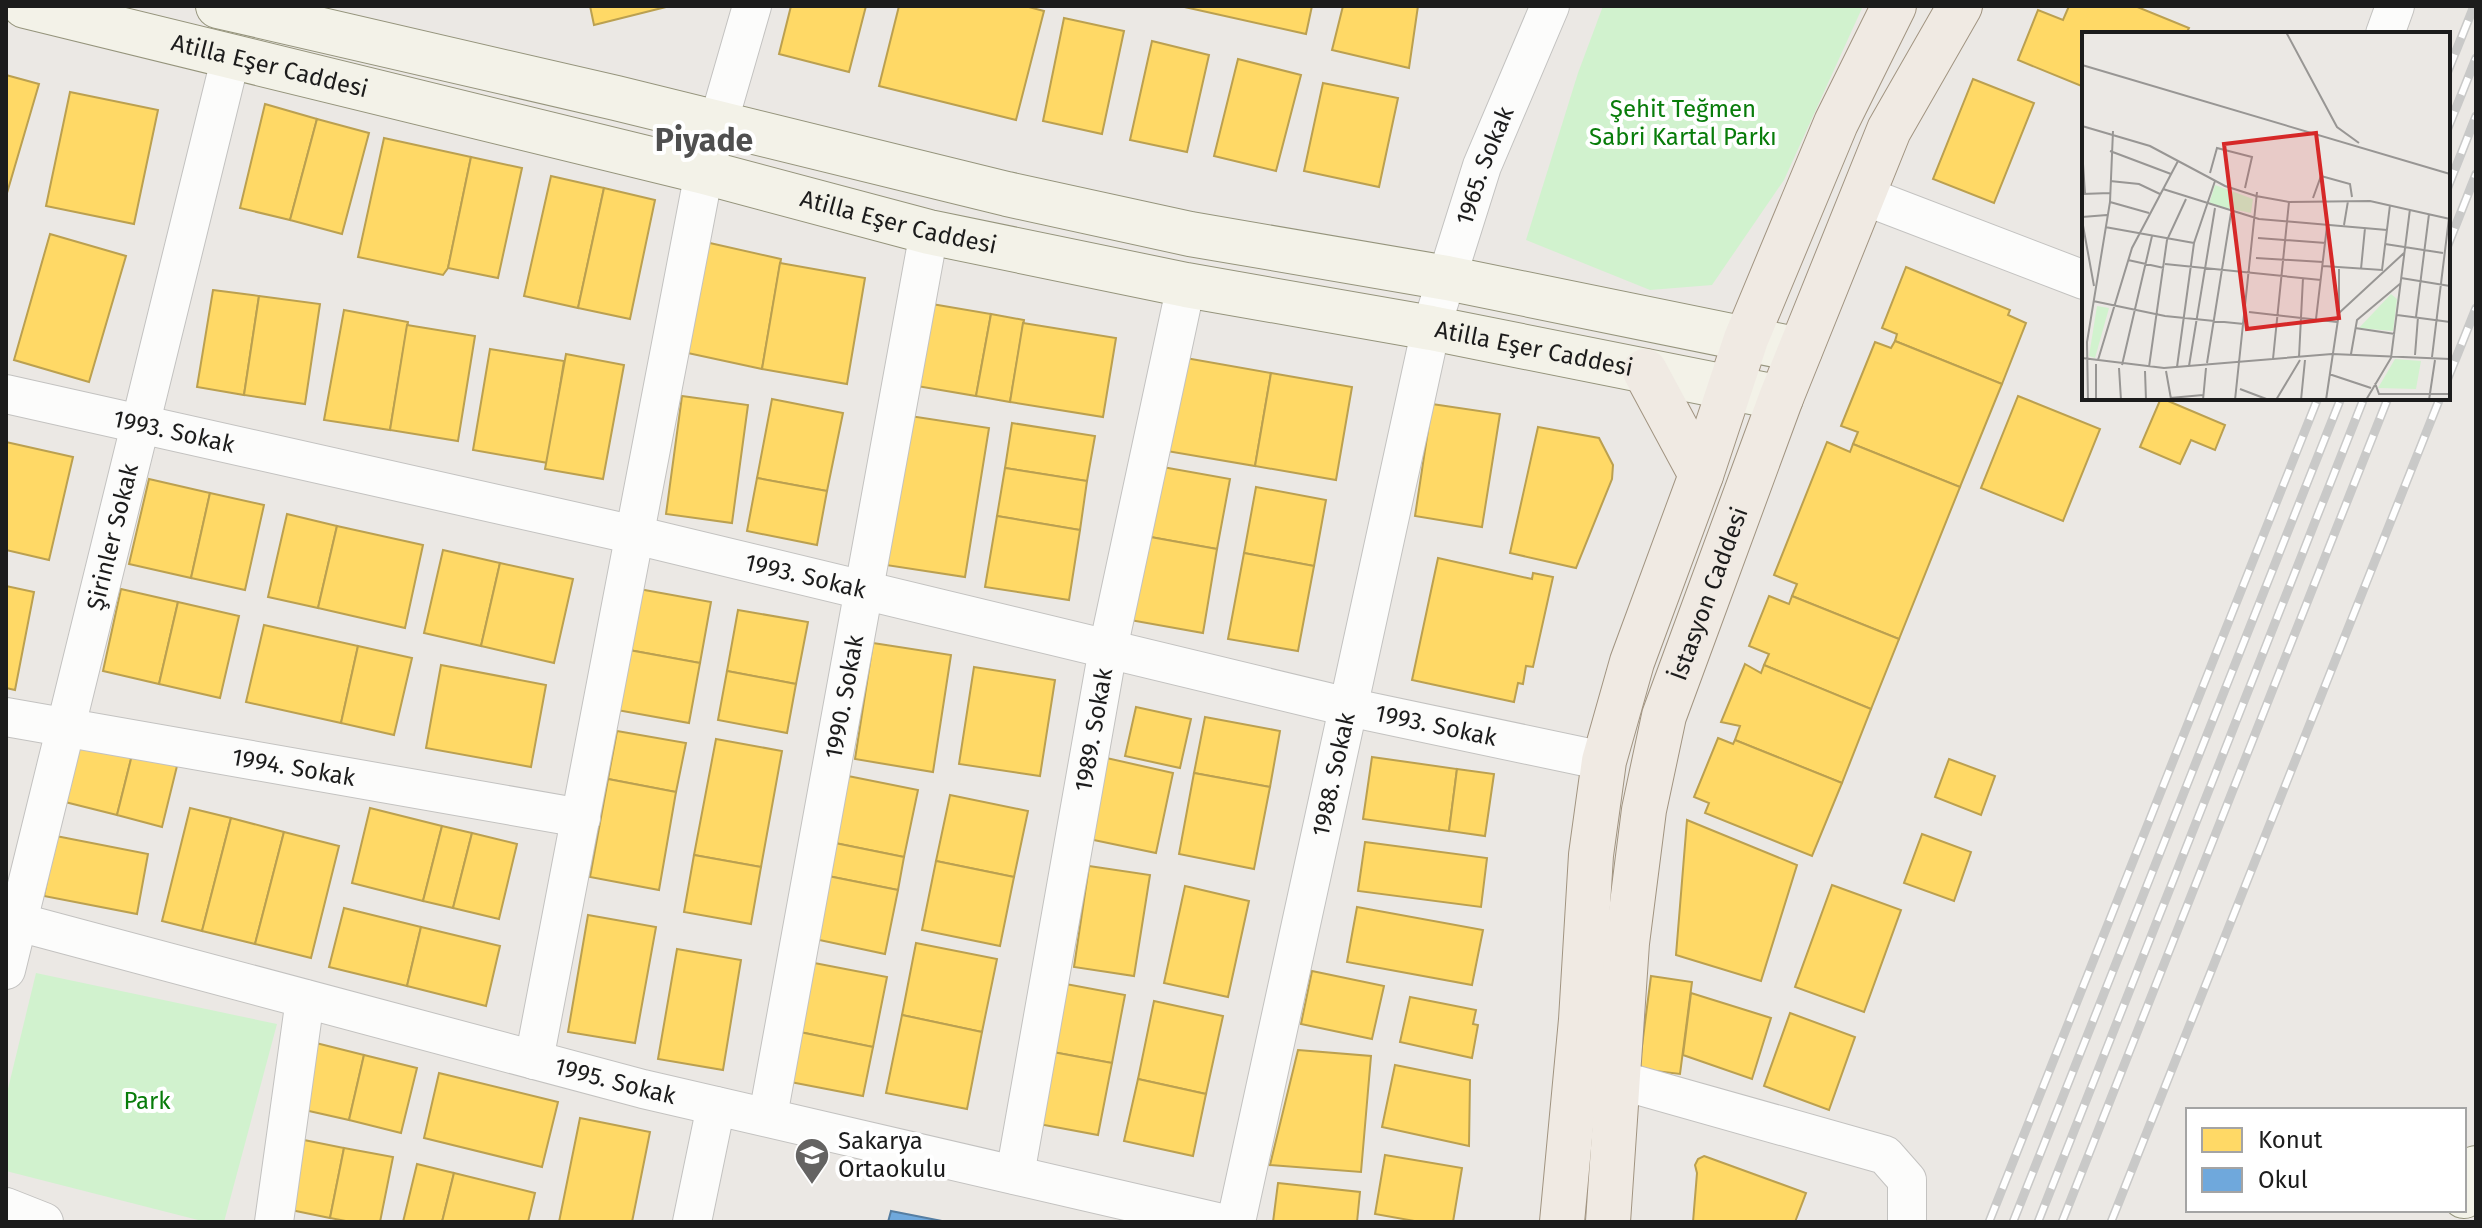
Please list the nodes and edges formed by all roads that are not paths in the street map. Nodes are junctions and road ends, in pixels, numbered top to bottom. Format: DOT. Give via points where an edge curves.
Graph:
graph roads {
  1 [pos="25,6"];
  2 [pos="218,6"];
  3 [pos="752,6"];
  4 [pos="1550,6"];
  5 [pos="1894,6"];
  6 [pos="1960,6"];
  7 [pos="2395,6"];
  8 [pos="2386,32"];
  9 [pos="231,56"];
  10 [pos="718,123"];
  11 [pos="704,172"];
  12 [pos="1862,195"];
  13 [pos="929,232"];
  14 [pos="1447,278"];
  15 [pos="2082,279"];
  16 [pos="1186,285"];
  17 [pos="1431,328"];
  18 [pos="1746,339"];
  19 [pos="1800,350"];
  20 [pos="1645,371"];
  21 [pos="1730,388"];
  22 [pos="6,394"];
  23 [pos="1781,398"];
  24 [pos="140,424"];
  25 [pos="1701,475"];
  26 [pos="635,535"];
  27 [pos="863,590"];
  28 [pos="1108,649"];
  29 [pos="1348,707"];
  30 [pos="6,717"];
  31 [pos="65,727"];
  32 [pos="1604,761"];
  33 [pos="581,818"];
  34 [pos="18,922"];
  35 [pos="6,970"];
  36 [pos="305,999"];
  37 [pos="534,1060"];
  38 [pos="1619,1080"];
  39 [pos="716,1106"];
  40 [pos="768,1116"];
  41 [pos="2476,1168"];
  42 [pos="1015,1175"];
  43 [pos="2466,1191"];
  44 [pos="6,1207"];
  45 [pos="44,1222"];
  46 [pos="274,1222"];
  47 [pos="692,1222"];
  48 [pos="1217,1222"];
  49 [pos="1236,1222"];
  50 [pos="1562,1222"];
  51 [pos="1608,1222"];
  52 [pos="1907,1222"];
  1 -- 9 [label="main road, Atilla Eşer Caddesi"];
  2 -- 10 [label="main road, Atilla Eşer Caddesi"];
  3 -- 10 [label="street"];
  4 -- 14 [label="street, 1965. Sokak" via="1482,166"];
  5 -- 18 [label="main road, İstasyon Caddesi" via="1836,123"];
  6 -- 12 [label="main road, İstasyon Caddesi" via="1889,130"];
  7 -- 8 [label="street"];
  9 -- 11 [label="main road, Atilla Eşer Caddesi"];
  9 -- 24 [label="street, Şirinler Sokak"];
  10 -- 11 [label="street"];
  10 -- 14 [label="main road, Atilla Eşer Caddesi" via="1175,230"];
  11 -- 13 [label="main road, Atilla Eşer Caddesi"];
  11 -- 26 [label="street"];
  12 -- 15 [label="street"];
  12 -- 19 [label="main road, İstasyon Caddesi"];
  13 -- 16 [label="main road, Atilla Eşer Caddesi"];
  13 -- 27 [label="street, 1990. Sokak"];
  14 -- 17 [label="street, 1965. Sokak"];
  14 -- 18 [label="main road, Atilla Eşer Caddesi"];
  16 -- 17 [label="main road, Atilla Eşer Caddesi"];
  16 -- 28 [label="street, 1989. Sokak"];
  17 -- 20 [label="main road, Atilla Eşer Caddesi"];
  17 -- 29 [label="street, 1988. Sokak"];
  18 -- 19 [label="main road, Atilla Eşer Caddesi"];
  18 -- 21 [label="main road, İstasyon Caddesi"];
  19 -- 23 [label="main road, İstasyon Caddesi"];
  20 -- 21 [label="main road, Atilla Eşer Caddesi"];
  20 -- 25 [label="main road"];
  21 -- 23 [label="main road, Atilla Eşer Caddesi"];
  21 -- 25 [label="main road, İstasyon Caddesi"];
  22 -- 24 [label="street, 1993. Sokak"];
  23 -- 38 [label="main road, İstasyon Caddesi" via="1664,716 1644,810 1627,943"];
  24 -- 26 [label="street, 1993. Sokak"];
  24 -- 31 [label="street, Şirinler Sokak"];
  25 -- 32 [label="main road, İstasyon Caddesi" via="1632,662"];
  26 -- 27 [label="street, 1993. Sokak"];
  26 -- 33 [label="street"];
  27 -- 28 [label="street, 1993. Sokak"];
  27 -- 40 [label="street, 1990. Sokak"];
  28 -- 29 [label="street, 1993. Sokak"];
  28 -- 42 [label="street, 1989. Sokak"];
  29 -- 32 [label="street, 1993. Sokak"];
  29 -- 49 [label="street, 1988. Sokak"];
  30 -- 31 [label="street, 1994. Sokak"];
  31 -- 33 [label="street, 1994. Sokak"];
  31 -- 34 [label="street, Şirinler Sokak"];
  32 -- 50 [label="main road, İstasyon Caddesi" via="1591,855"];
  33 -- 37 [label="street"];
  34 -- 35 [label="street, Şirinler Sokak"];
  34 -- 36 [label="street, 1995. Sokak"];
  36 -- 37 [label="street, 1995. Sokak"];
  36 -- 46 [label="street"];
  37 -- 39 [label="street, 1995. Sokak"];
  38 -- 51 [label="main road, İstasyon Caddesi"];
  38 -- 52 [label="street" via="1885,1155 1907,1180"];
  39 -- 40 [label="street, 1995. Sokak"];
  39 -- 47 [label="street"];
  40 -- 42 [label="street, 1995. Sokak"];
  41 -- 43 [label="main road"];
  42 -- 48 [label="street, 1995. Sokak"];
  44 -- 45 [label="street"];
}
